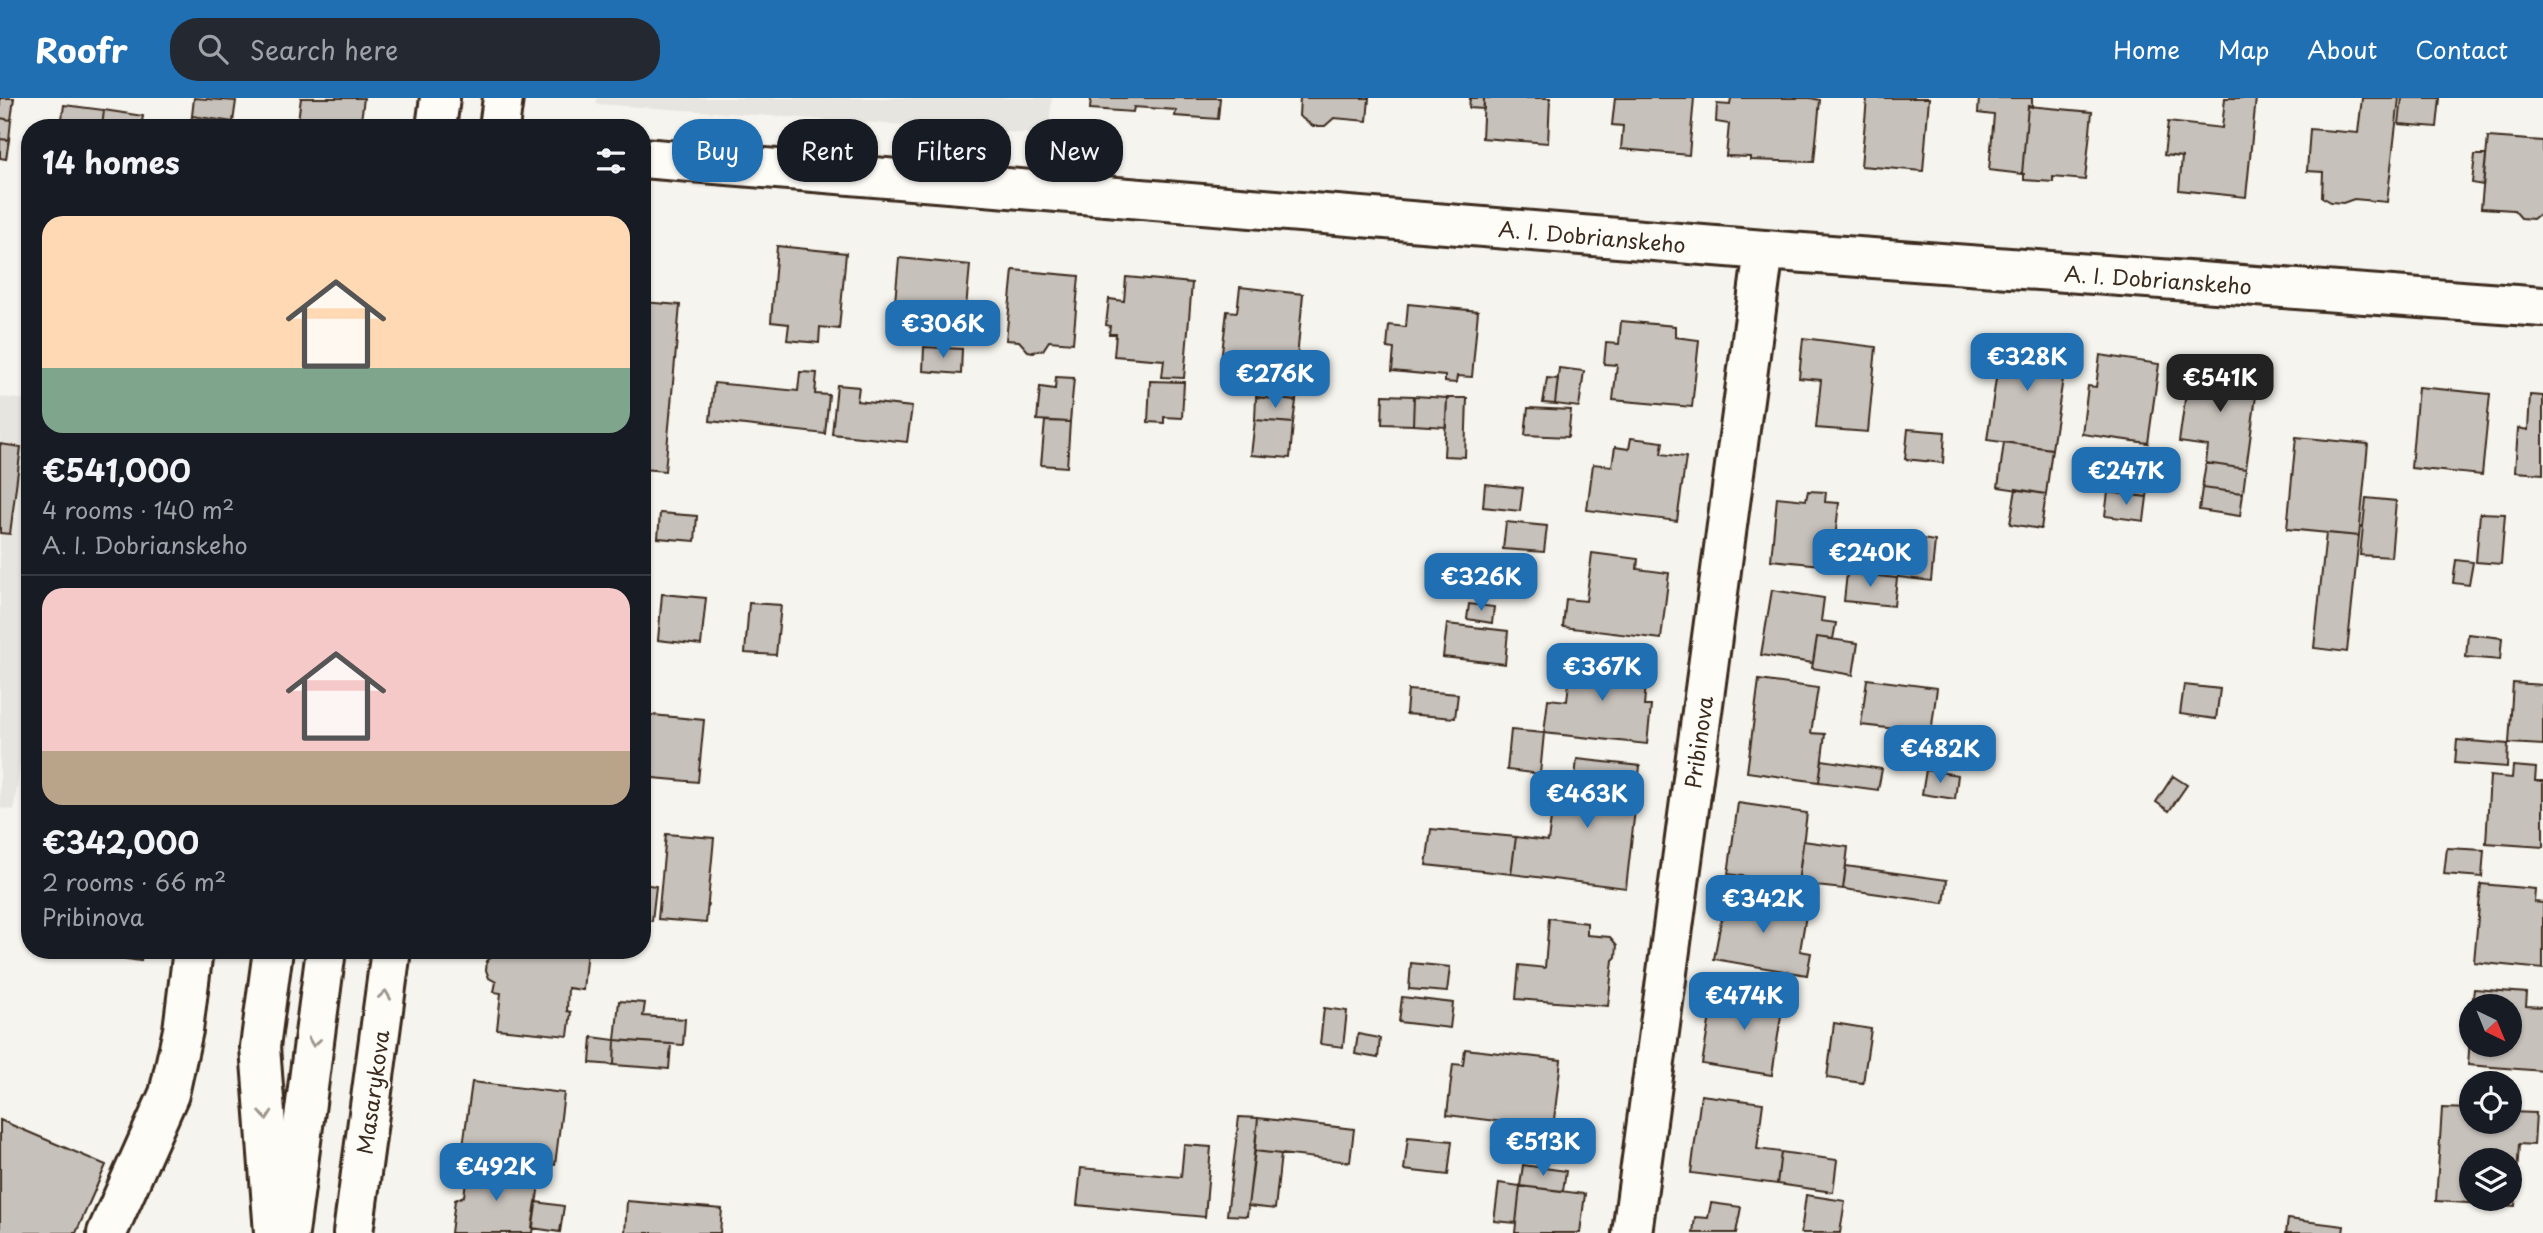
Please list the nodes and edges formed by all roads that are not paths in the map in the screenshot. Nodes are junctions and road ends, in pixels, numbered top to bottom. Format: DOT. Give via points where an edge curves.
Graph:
graph roads {
  1 [pos="440,98"];
  2 [pos="503,98"];
  3 [pos="437,119"];
  4 [pos="500,119"];
  5 [pos="651,159"];
  6 [pos="1765,250"];
  7 [pos="2543,307"];
  8 [pos="192,959"];
  9 [pos="272,959"];
  10 [pos="325,959"];
  11 [pos="390,959"];
  12 [pos="107,1233"];
  13 [pos="274,1233"];
  14 [pos="289,1233"];
  15 [pos="353,1233"];
  16 [pos="1632,1233"];
  1 -- 3 [label="street"];
  2 -- 4 [label="street"];
  5 -- 6 [label="street, A. I. Dobrianskeho"];
  6 -- 7 [label="street, A. I. Dobrianskeho"];
  6 -- 16 [label="street, Pribinova"];
  8 -- 12 [label="street" via="169,1094"];
  9 -- 13 [label="street, one-way" via="260,1047"];
  10 -- 14 [label="street, one-way"];
  15 -- 11 [label="street, Masarykova, one-way"];
}
